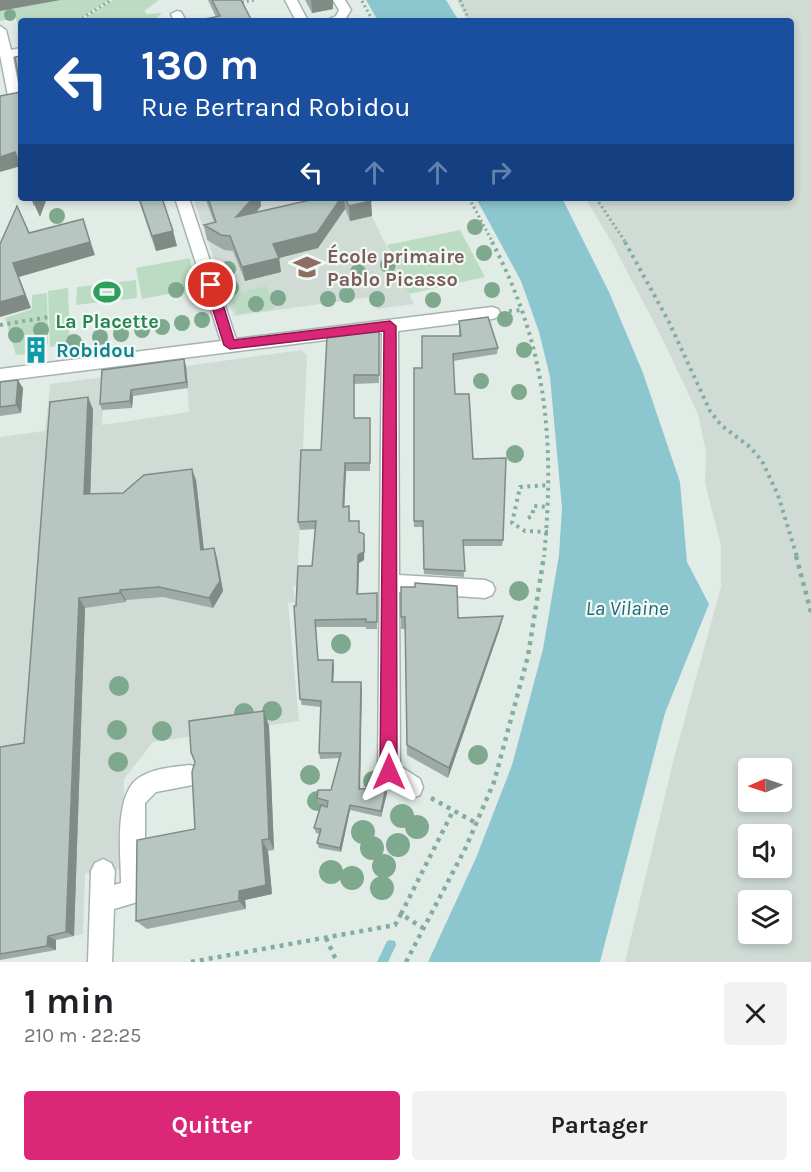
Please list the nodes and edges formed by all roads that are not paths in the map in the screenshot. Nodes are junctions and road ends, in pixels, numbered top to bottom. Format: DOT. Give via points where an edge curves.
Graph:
graph roads {
  1 [pos="291,0"];
  2 [pos="339,0"];
  3 [pos="300,18"];
  4 [pos="341,18"];
  5 [pos="0,30"];
  6 [pos="18,53"];
  7 [pos="6,55"];
  8 [pos="18,100"];
  9 [pos="0,104"];
  10 [pos="183,201"];
  11 [pos="492,313"];
  12 [pos="390,326"];
  13 [pos="230,345"];
  14 [pos="1,371"];
  15 [pos="389,583"];
  16 [pos="485,589"];
  17 [pos="190,776"];
  18 [pos="412,787"];
  19 [pos="103,871"];
  20 [pos="102,899"];
  21 [pos="100,962"];
  1 -- 3 [label="street"];
  2 -- 4 [label="street" via="345,10"];
  5 -- 7 [label="street"];
  6 -- 7 [label="street"];
  7 -- 8 [label="street"];
  8 -- 9 [label="street"];
  10 -- 13 [label="street"];
  11 -- 12 [label="street"];
  12 -- 13 [label="street"];
  12 -- 15 [label="street"];
  13 -- 14 [label="street"];
  15 -- 16 [label="street"];
  15 -- 18 [label="street" via="389,772"];
  17 -- 20 [label="street" via="148,783 137,794 133,807 133,893"];
  19 -- 20 [label="street"];
  20 -- 21 [label="street"];
}
